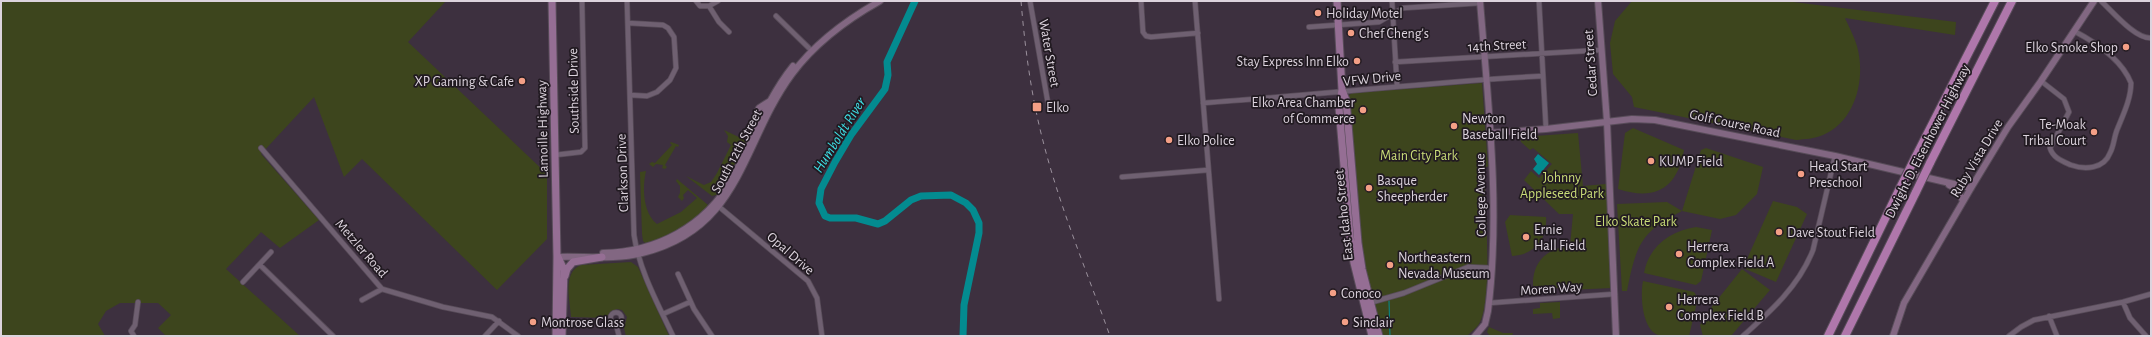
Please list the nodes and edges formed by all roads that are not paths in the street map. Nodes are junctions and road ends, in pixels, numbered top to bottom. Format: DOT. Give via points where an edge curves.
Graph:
graph roads {
  1 [pos="552,1"];
  2 [pos="582,1"];
  3 [pos="627,1"];
  4 [pos="718,1"];
  5 [pos="880,1"];
  6 [pos="1030,1"];
  7 [pos="1142,1"];
  8 [pos="1195,1"];
  9 [pos="1337,1"];
  10 [pos="1392,1"];
  11 [pos="1539,1"];
  12 [pos="1598,1"];
  13 [pos="1995,1"];
  14 [pos="2012,1"];
  15 [pos="2094,1"];
  16 [pos="2101,1"];
  17 [pos="697,2"];
  18 [pos="1480,2"];
  19 [pos="709,6"];
  20 [pos="1392,13"];
  21 [pos="776,16"];
  22 [pos="628,23"];
  23 [pos="1338,26"];
  24 [pos="1309,27"];
  25 [pos="2074,31"];
  26 [pos="729,32"];
  27 [pos="1198,33"];
  28 [pos="2151,38"];
  29 [pos="811,50"];
  30 [pos="1601,50"];
  31 [pos="1543,53"];
  32 [pos="1484,56"];
  33 [pos="1395,62"];
  34 [pos="1543,76"];
  35 [pos="1486,79"];
  36 [pos="2041,81"];
  37 [pos="1397,85"];
  38 [pos="1342,90"];
  39 [pos="630,95"];
  40 [pos="1203,103"];
  41 [pos="1049,109"];
  42 [pos="1607,122"];
  43 [pos="1546,130"];
  44 [pos="1490,133"];
  45 [pos="261,148"];
  46 [pos="555,155"];
  47 [pos="1835,156"];
  48 [pos="1208,170"];
  49 [pos="1122,177"];
  50 [pos="1929,177"];
  51 [pos="1971,188"];
  52 [pos="1963,201"];
  53 [pos="717,205"];
  54 [pos="271,252"];
  55 [pos="638,252"];
  56 [pos="557,256"];
  57 [pos="602,257"];
  58 [pos="260,264"];
  59 [pos="1492,268"];
  60 [pos="678,274"];
  61 [pos="243,282"];
  62 [pos="382,289"];
  63 [pos="1615,294"];
  64 [pos="2151,294"];
  65 [pos="563,298"];
  66 [pos="1219,299"];
  67 [pos="362,300"];
  68 [pos="138,302"];
  69 [pos="690,302"];
  70 [pos="2123,302"];
  71 [pos="1367,304"];
  72 [pos="1489,304"];
  73 [pos="663,314"];
  74 [pos="2049,316"];
  75 [pos="499,321"];
  76 [pos="616,324"];
  77 [pos="134,336"];
  78 [pos="333,336"];
  79 [pos="486,336"];
  80 [pos="518,336"];
  81 [pos="556,336"];
  82 [pos="562,336"];
  83 [pos="619,336"];
  84 [pos="673,336"];
  85 [pos="712,336"];
  86 [pos="822,336"];
  87 [pos="1372,336"];
  88 [pos="1380,336"];
  89 [pos="1475,336"];
  90 [pos="1616,336"];
  91 [pos="1743,336"];
  92 [pos="1828,336"];
  93 [pos="1845,336"];
  94 [pos="1893,336"];
  95 [pos="2009,336"];
  96 [pos="2057,336"];
  97 [pos="2146,336"];
  1 -- 46 [label="main road, Lamoille Highway"];
  2 -- 46 [label="street, Southside Drive" via="585,148 580,152"];
  3 -- 22 [label="street, Clarkson Drive"];
  4 -- 19 [label="street"];
  5 -- 29 [label="street, South 12th Street" via="839,23"];
  6 -- 41 [label="street, Water Street"];
  7 -- 27 [label="street" via="1143,32 1146,36"];
  8 -- 27 [label="street"];
  9 -- 23 [label="main road, East Idaho Street"];
  10 -- 20 [label="street"];
  11 -- 31 [label="street"];
  12 -- 30 [label="street, Cedar Street"];
  13 -- 92 [label="highway, Dwight D. Eisenhower Highway, bridge"];
  14 -- 93 [label="highway, Dwight D. Eisenhower Highway, bridge"];
  15 -- 25 [label="street, Ruby Vista Drive"];
  16 -- 28 [label="street" via="2136,32"];
  17 -- 19 [label="street"];
  18 -- 20 [label="street" via="1403,8"];
  18 -- 32 [label="street, College Avenue"];
  19 -- 26 [label="street"];
  20 -- 23 [label="street" via="1380,22"];
  20 -- 33 [label="street"];
  21 -- 29 [label="street"];
  22 -- 39 [label="street, Clarkson Drive"];
  22 -- 39 [label="street" via="663,25 668,28 674,37 676,68 670,80 657,92 647,96"];
  23 -- 24 [label="street"];
  23 -- 38 [label="main road, East Idaho Street"];
  25 -- 36 [label="street, Ruby Vista Drive"];
  25 -- 36 [label="street" via="2095,42 2128,76 2131,83 2122,120 2106,160 2092,168 2084,168 2060,161 2054,156 2050,148 2069,112 2064,99"];
  27 -- 40 [label="street"];
  29 -- 53 [label="street, South 12th Street" via="787,81 739,177"];
  29 -- 53 [label="street, South 12th Street" via="787,74 770,101"];
  30 -- 31 [label="street, 14th Street"];
  30 -- 42 [label="street, Cedar Street"];
  31 -- 32 [label="street, 14th Street"];
  31 -- 34 [label="street"];
  32 -- 33 [label="street, 14th Street"];
  32 -- 35 [label="street, College Avenue"];
  33 -- 37 [label="street"];
  34 -- 35 [label="street, VFW Drive"];
  34 -- 43 [label="street"];
  35 -- 37 [label="street, VFW Drive"];
  35 -- 44 [label="street, College Avenue"];
  36 -- 51 [label="street, Ruby Vista Drive" via="2008,127"];
  37 -- 38 [label="street, VFW Drive"];
  38 -- 40 [label="street, VFW Drive" via="1336,93"];
  38 -- 71 [label="main road, East Idaho Street" via="1339,108 1349,229 1354,263"];
  39 -- 55 [label="street, Clarkson Drive" via="634,234"];
  40 -- 48 [label="street"];
  42 -- 43 [label="street, Golf Course Road"];
  42 -- 47 [label="street, Golf Course Road" via="1632,119 1666,121"];
  42 -- 63 [label="street, Cedar Street"];
  43 -- 44 [label="street, Golf Course Road"];
  44 -- 59 [label="street, College Avenue"];
  45 -- 62 [label="street, Metzler Road"];
  46 -- 56 [label="main road, Lamoille Highway"];
  47 -- 50 [label="street, Golf Course Road"];
  47 -- 91 [label="street" via="1808,263 1791,290"];
  48 -- 49 [label="street"];
  48 -- 66 [label="street"];
  50 -- 51 [label="street, Golf Course Road"];
  50 -- 52 [label="street" via="1954,187"];
  51 -- 52 [label="street, Ruby Vista Drive"];
  52 -- 94 [label="street, Ruby Vista Drive" via="1904,302"];
  53 -- 55 [label="street, South 12th Street" via="678,234"];
  53 -- 86 [label="street, Opal Drive" via="808,281 818,298"];
  54 -- 58 [label="street"];
  55 -- 56 [label="street, South 12th Street"];
  55 -- 57 [label="street, South 12th Street"];
  55 -- 73 [label="street, Clarkson Drive"];
  56 -- 57 [label="street, South 12th Street"];
  56 -- 65 [label="main road, Lamoille Highway" via="564,270"];
  56 -- 81 [label="main road, Lamoille Highway"];
  57 -- 65 [label="main road" via="577,260 570,265 565,277"];
  58 -- 61 [label="street"];
  58 -- 78 [label="street"];
  59 -- 71 [label="street" via="1466,268 1404,293"];
  59 -- 72 [label="street, College Avenue"];
  60 -- 69 [label="street"];
  62 -- 67 [label="street"];
  62 -- 75 [label="street, Metzler Road"];
  63 -- 72 [label="street, Moren Way"];
  63 -- 90 [label="street, Cedar Street"];
  64 -- 70 [label="street"];
  65 -- 82 [label="main road, Lamoille Highway"];
  68 -- 77 [label="street" via="132,331"];
  69 -- 73 [label="street"];
  69 -- 85 [label="street"];
  70 -- 74 [label="street"];
  70 -- 97 [label="street" via="2130,318"];
  71 -- 87 [label="main road, East Idaho Street"];
  71 -- 88 [label="main road, East Idaho Street"];
  72 -- 89 [label="street, College Avenue" via="1484,324"];
  73 -- 84 [label="street, Clarkson Drive"];
  74 -- 95 [label="street" via="2028,323"];
  74 -- 96 [label="street"];
  75 -- 79 [label="street"];
  75 -- 80 [label="street, Metzler Road"];
  76 -- 83 [label="street"];
}
